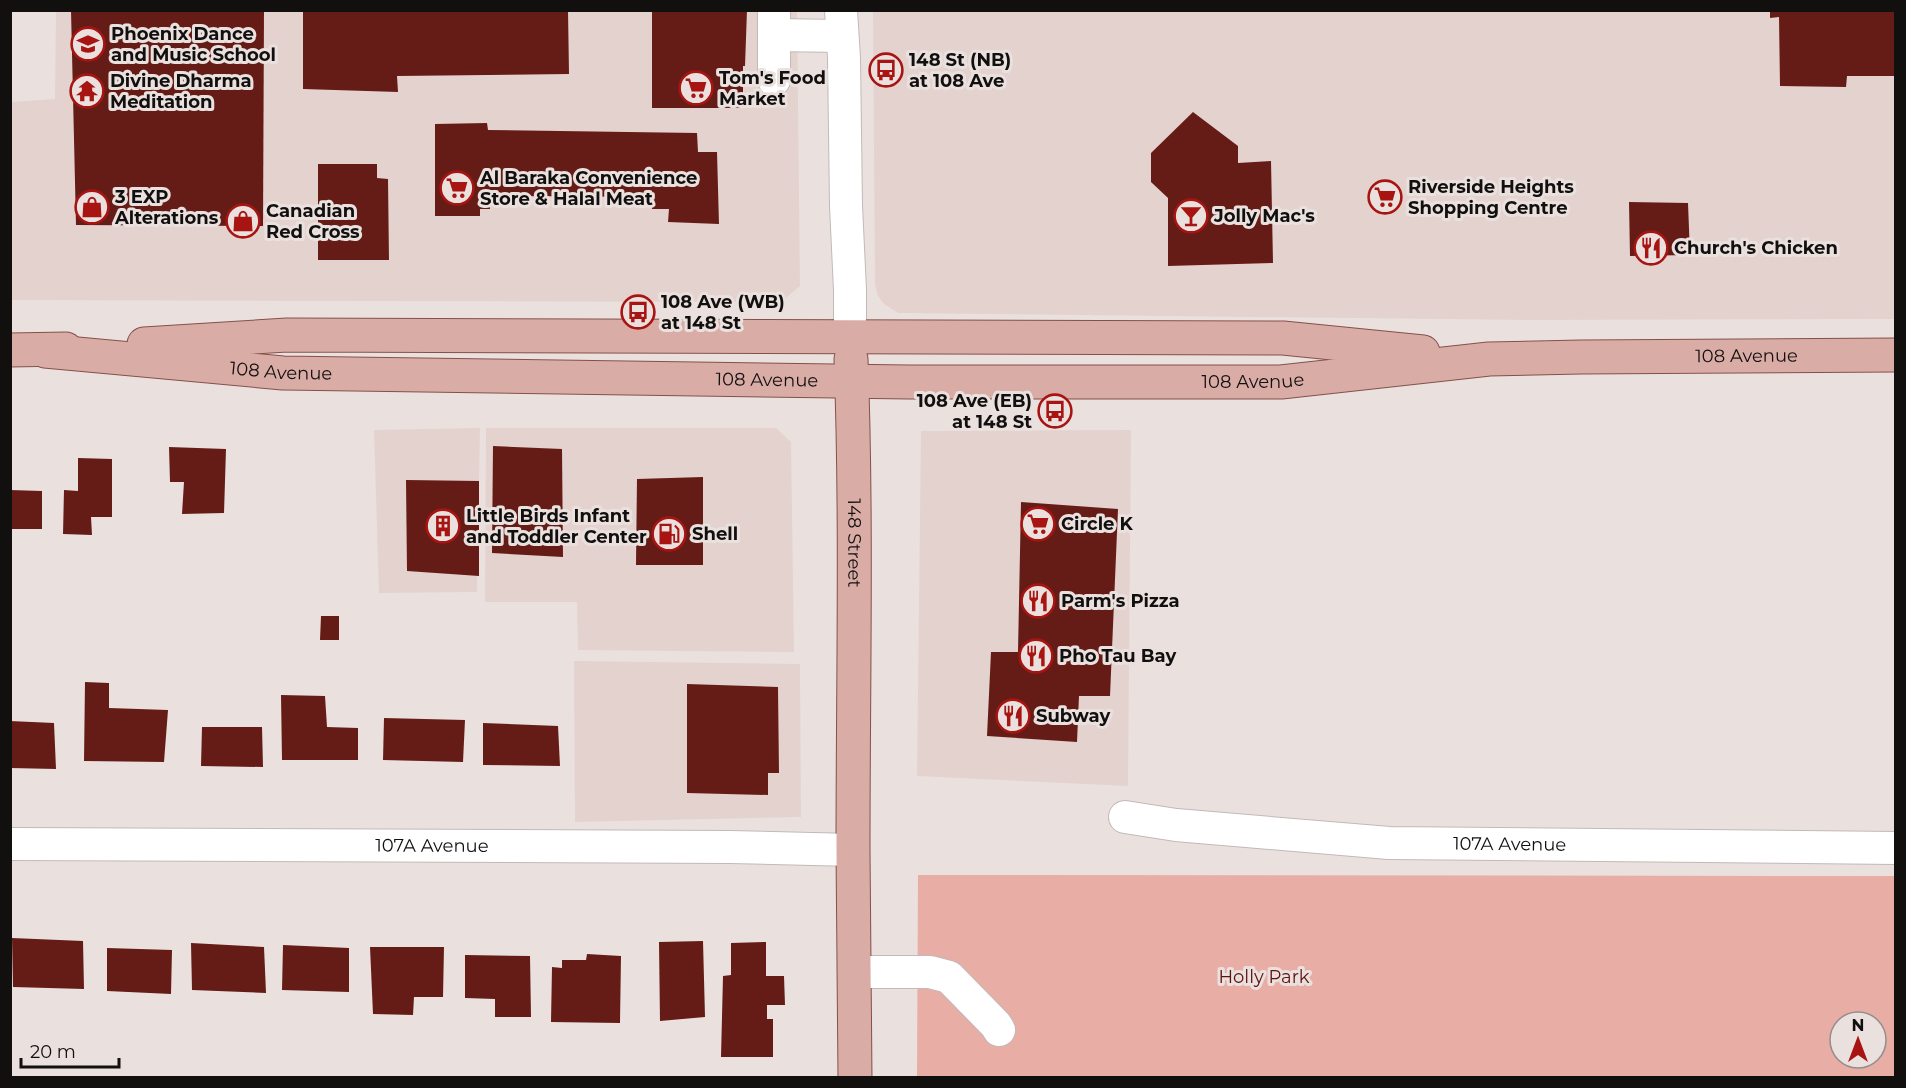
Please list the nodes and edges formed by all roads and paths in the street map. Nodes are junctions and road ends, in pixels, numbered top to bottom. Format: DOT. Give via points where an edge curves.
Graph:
graph roads {
  1 [pos="774,22"];
  2 [pos="841,23"];
  3 [pos="774,80"];
  4 [pos="850,336"];
  5 [pos="10,350"];
  6 [pos="45,351"];
  7 [pos="1896,355"];
  8 [pos="1489,359"];
  9 [pos="852,381"];
  10 [pos="1125,817"];
  11 [pos="10,844"];
  12 [pos="1896,848"];
  13 [pos="853,850"];
  14 [pos="854,972"];
  15 [pos="999,1030"];
  16 [pos="855,1077"];
  1 -- 2 [label="street"];
  1 -- 3 [label="street"];
  2 -- 4 [label="street, 148 Street"];
  4 -- 6 [label="main road, 108 Avenue" via="286,335"];
  4 -- 8 [label="main road, 108 Avenue" via="1283,338"];
  4 -- 9 [label="main road, 148 Street"];
  5 -- 6 [label="main road, 108 Avenue"];
  6 -- 9 [label="main road, 108 Avenue" via="283,373"];
  7 -- 8 [label="main road, 108 Avenue"];
  8 -- 9 [label="main road, 108 Avenue" via="1281,382"];
  9 -- 13 [label="main road, 148 Street" via="856,574"];
  10 -- 12 [label="street, 107A Avenue" via="1389,843"];
  11 -- 13 [label="street, 107A Avenue"];
  13 -- 14 [label="main road, 148 Street"];
  14 -- 15 [label="street" via="930,972 949,977"];
  14 -- 16 [label="main road, 148 Street"];
}
